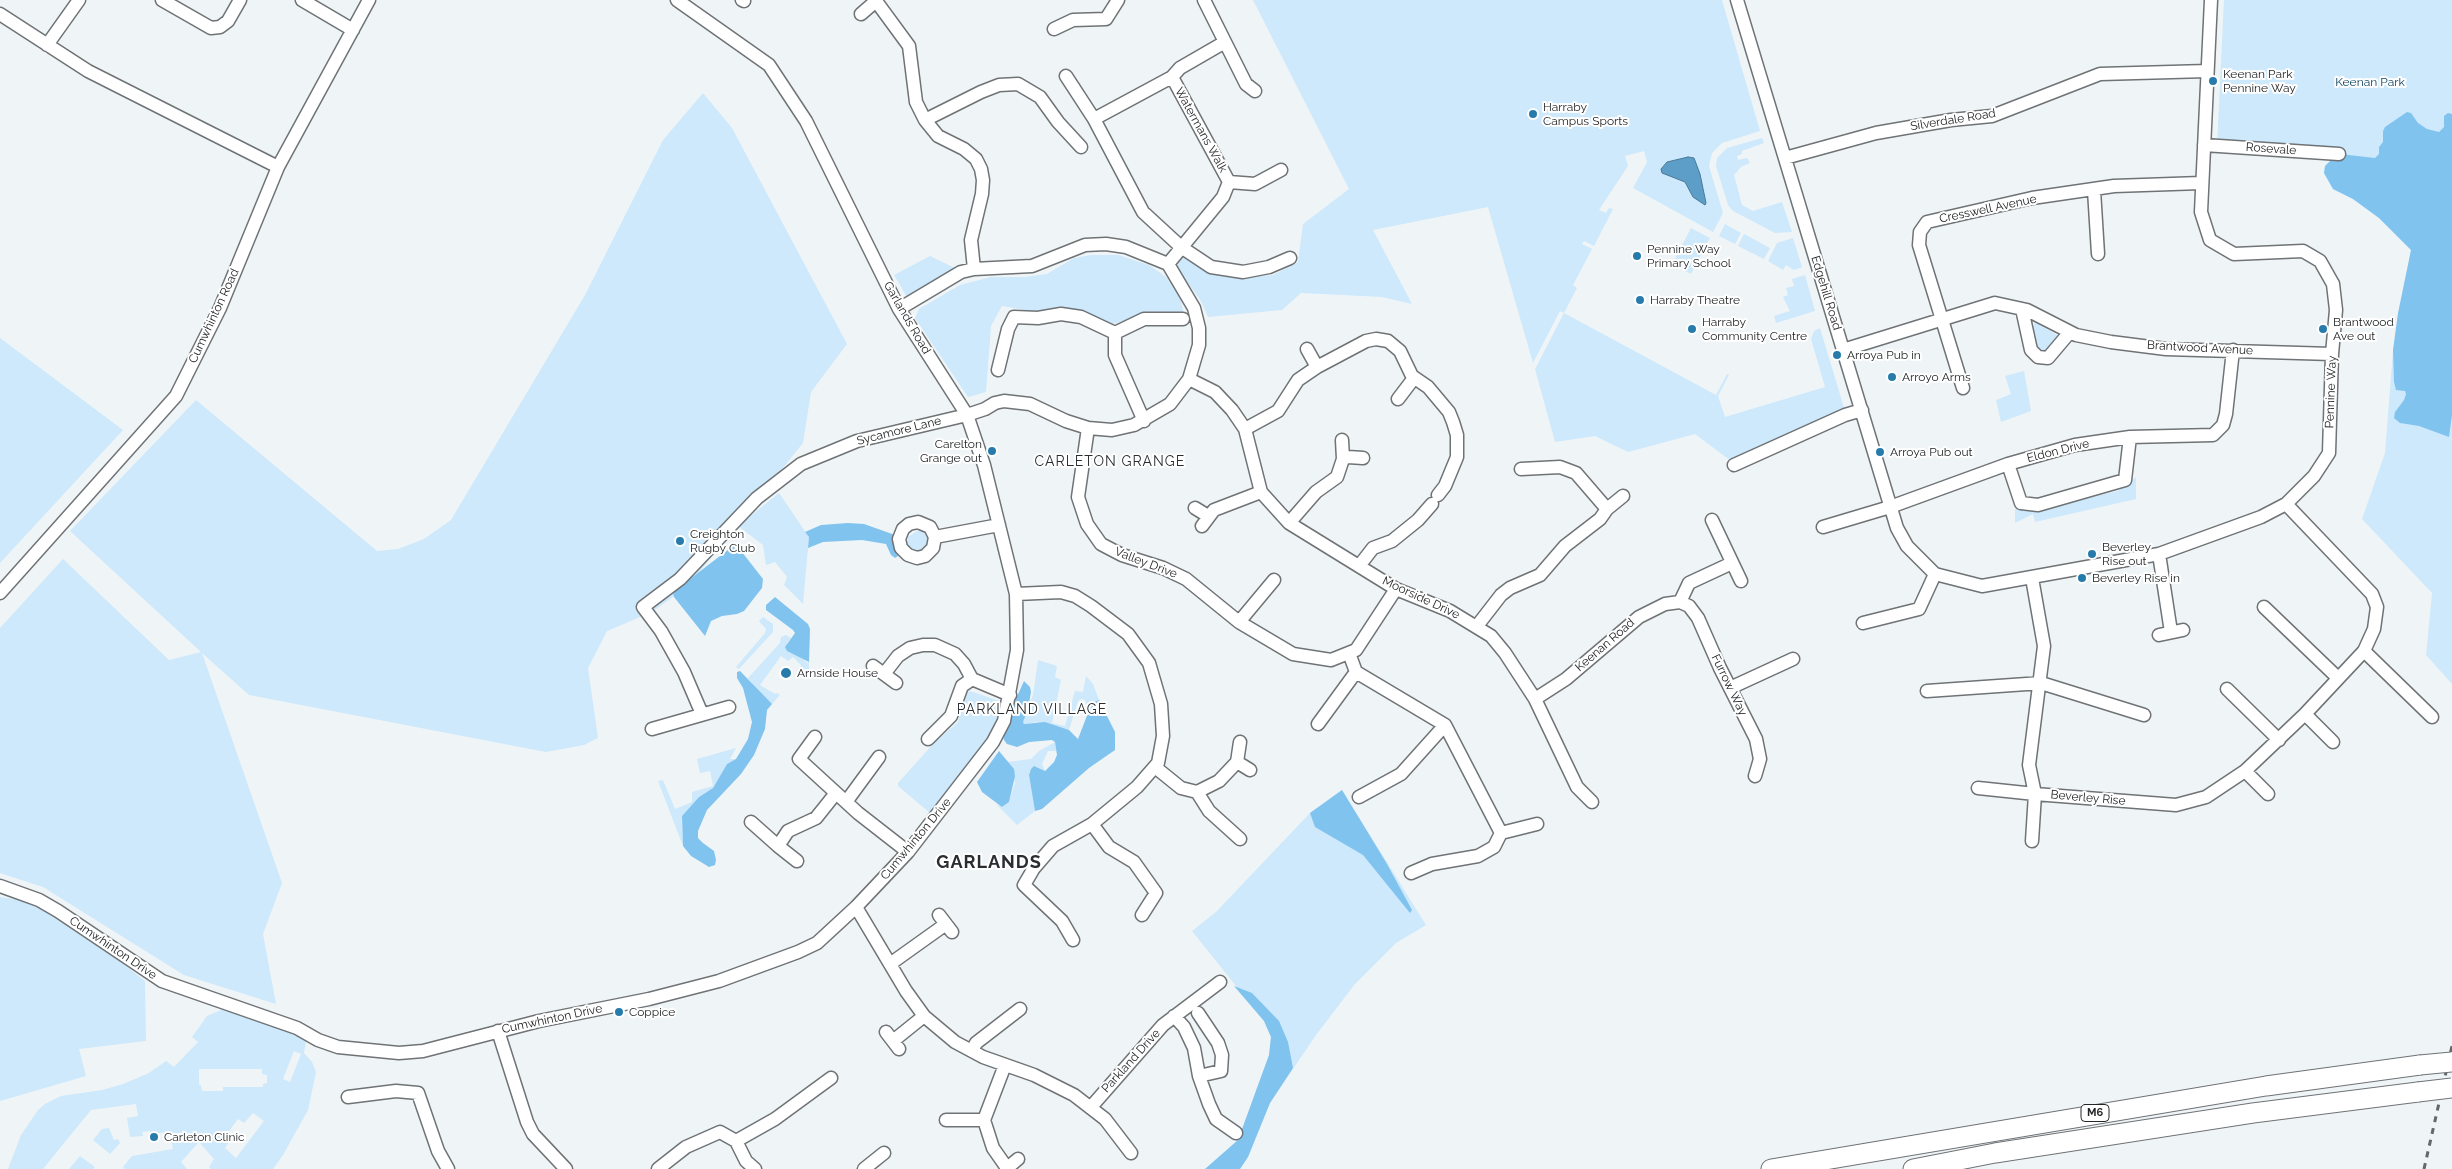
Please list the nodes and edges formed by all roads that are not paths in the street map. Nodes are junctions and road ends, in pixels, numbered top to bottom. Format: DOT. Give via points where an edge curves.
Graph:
graph roads {
  1 [pos="80,0"];
  2 [pos="162,0"];
  3 [pos="240,0"];
  4 [pos="302,0"];
  5 [pos="369,0"];
  6 [pos="677,0"];
  7 [pos="1118,0"];
  8 [pos="1204,0"];
  9 [pos="1737,0"];
  10 [pos="2211,0"];
  11 [pos="876,1"];
  12 [pos="0,14"];
  13 [pos="861,14"];
  14 [pos="352,30"];
  15 [pos="1054,30"];
  16 [pos="1225,42"];
  17 [pos="47,45"];
  18 [pos="2207,71"];
  19 [pos="1066,76"];
  20 [pos="1172,77"];
  21 [pos="1255,90"];
  22 [pos="1094,119"];
  23 [pos="925,120"];
  24 [pos="2204,144"];
  25 [pos="1081,147"];
  26 [pos="2339,154"];
  27 [pos="1785,158"];
  28 [pos="278,167"];
  29 [pos="1281,170"];
  30 [pos="1229,182"];
  31 [pos="2201,183"];
  32 [pos="2094,190"];
  33 [pos="1181,247"];
  34 [pos="2098,254"];
  35 [pos="1290,258"];
  36 [pos="1168,264"];
  37 [pos="974,269"];
  38 [pos="899,309"];
  39 [pos="2022,309"];
  40 [pos="1183,319"];
  41 [pos="1943,321"];
  42 [pos="2070,332"];
  43 [pos="1115,333"];
  44 [pos="1307,349"];
  45 [pos="1844,350"];
  46 [pos="2233,350"];
  47 [pos="2332,354"];
  48 [pos="1317,366"];
  49 [pos="998,370"];
  50 [pos="1414,378"];
  51 [pos="1188,379"];
  52 [pos="1963,388"];
  53 [pos="1398,399"];
  54 [pos="1862,410"];
  55 [pos="967,415"];
  56 [pos="1144,420"];
  57 [pos="1088,428"];
  58 [pos="1245,429"];
  59 [pos="2130,437"];
  60 [pos="1342,440"];
  61 [pos="1363,458"];
  62 [pos="1343,459"];
  63 [pos="2008,464"];
  64 [pos="1734,465"];
  65 [pos="1521,469"];
  66 [pos="1262,492"];
  67 [pos="1623,496"];
  68 [pos="2286,504"];
  69 [pos="1890,507"];
  70 [pos="1195,508"];
  71 [pos="1607,509"];
  72 [pos="1712,520"];
  73 [pos="1289,523"];
  74 [pos="999,525"];
  75 [pos="1823,527"];
  76 [pos="935,537"];
  77 [pos="2159,554"];
  78 [pos="1732,563"];
  79 [pos="1359,566"];
  80 [pos="1936,574"];
  81 [pos="2032,578"];
  82 [pos="1274,580"];
  83 [pos="1741,581"];
  84 [pos="1396,589"];
  85 [pos="0,593"];
  86 [pos="1016,594"];
  87 [pos="1680,602"];
  88 [pos="2264,607"];
  89 [pos="1239,622"];
  90 [pos="1863,623"];
  91 [pos="1477,626"];
  92 [pos="2171,632"];
  93 [pos="2364,651"];
  94 [pos="1349,653"];
  95 [pos="1793,659"];
  96 [pos="874,666"];
  97 [pos="1356,672"];
  98 [pos="884,674"];
  99 [pos="2338,678"];
  100 [pos="972,679"];
  101 [pos="896,683"];
  102 [pos="2041,683"];
  103 [pos="1730,688"];
  104 [pos="2227,689"];
  105 [pos="1927,691"];
  106 [pos="1010,694"];
  107 [pos="1535,699"];
  108 [pos="729,707"];
  109 [pos="702,714"];
  110 [pos="2305,714"];
  111 [pos="2144,715"];
  112 [pos="2432,717"];
  113 [pos="1318,724"];
  114 [pos="1445,725"];
  115 [pos="652,729"];
  116 [pos="814,737"];
  117 [pos="928,739"];
  118 [pos="2279,740"];
  119 [pos="1240,742"];
  120 [pos="2333,742"];
  121 [pos="879,757"];
  122 [pos="1237,762"];
  123 [pos="1155,767"];
  124 [pos="1250,770"];
  125 [pos="2245,771"];
  126 [pos="1755,776"];
  127 [pos="1978,788"];
  128 [pos="1197,792"];
  129 [pos="836,793"];
  130 [pos="2035,794"];
  131 [pos="2268,794"];
  132 [pos="1359,797"];
  133 [pos="846,802"];
  134 [pos="1592,802"];
  135 [pos="751,822"];
  136 [pos="1092,824"];
  137 [pos="1537,824"];
  138 [pos="1501,833"];
  139 [pos="1240,839"];
  140 [pos="2032,841"];
  141 [pos="778,846"];
  142 [pos="908,852"];
  143 [pos="798,861"];
  144 [pos="1411,873"];
  145 [pos="0,886"];
  146 [pos="856,907"];
  147 [pos="1142,915"];
  148 [pos="946,924"];
  149 [pos="1073,940"];
  150 [pos="890,964"];
  151 [pos="1220,982"];
  152 [pos="1020,1009"];
  153 [pos="1198,1013"];
  154 [pos="924,1016"];
  155 [pos="1174,1016"];
  156 [pos="498,1031"];
  157 [pos="892,1040"];
  158 [pos="1217,1041"];
  159 [pos="1194,1048"];
  160 [pos="972,1051"];
  161 [pos="2452,1062"];
  162 [pos="1005,1065"];
  163 [pos="1200,1076"];
  164 [pos="831,1078"];
  165 [pos="2452,1088"];
  166 [pos="348,1097"];
  167 [pos="1091,1107"];
  168 [pos="946,1120"];
  169 [pos="984,1120"];
  170 [pos="1236,1132"];
  171 [pos="736,1141"];
  172 [pos="884,1153"];
  173 [pos="1130,1153"];
  174 [pos="1018,1159"];
  175 [pos="1006,1168"];
  176 [pos="448,1169"];
  177 [pos="566,1169"];
  178 [pos="658,1169"];
  179 [pos="754,1169"];
  180 [pos="864,1169"];
  181 [pos="1771,1169"];
  182 [pos="1913,1169"];
  1 -- 17 [label="street"];
  2 -- 3 [label="street" via="211,28 220,27 228,21"];
  4 -- 14 [label="street"];
  5 -- 14 [label="street, Cumwhinton Road"];
  6 -- 38 [label="street, Garlands Road" via="769,65 806,121"];
  7 -- 15 [label="street" via="1106,19 1073,20"];
  8 -- 16 [label="street"];
  9 -- 27 [label="street, Edgehill Road"];
  10 -- 18 [label="street, Pennine Way"];
  11 -- 13 [label="street"];
  11 -- 23 [label="street" via="909,46 916,102"];
  12 -- 17 [label="street"];
  14 -- 28 [label="street, Cumwhinton Road"];
  16 -- 20 [label="street, Watermans Walk" via="1180,68"];
  16 -- 21 [label="street" via="1246,84"];
  17 -- 28 [label="street" via="158,108"];
  18 -- 24 [label="street, Pennine Way"];
  18 -- 27 [label="street, Silverdale Road" via="2100,74 1992,116 1876,133"];
  19 -- 22 [label="street"];
  20 -- 22 [label="street, Watermans Walk"];
  20 -- 30 [label="street, Watermans Walk"];
  22 -- 33 [label="street" via="1143,212"];
  23 -- 25 [label="street" via="999,85 1018,84 1040,97"];
  23 -- 37 [label="street" via="938,136 976,159 981,169 982,194 971,240"];
  24 -- 26 [label="street, Rosevale"];
  24 -- 31 [label="street, Pennine Way"];
  27 -- 45 [label="street, Edgehill Road"];
  28 -- 85 [label="street, Cumwhinton Road" via="220,308 176,396"];
  29 -- 30 [label="street, Watermans Walk" via="1255,184"];
  30 -- 33 [label="street, Watermans Walk" via="1223,197"];
  31 -- 32 [label="street, Cresswell Avenue" via="2114,186"];
  31 -- 47 [label="street, Pennine Way" via="2201,212 2210,240 2234,254 2303,251 2320,261 2333,284 2336,310"];
  32 -- 34 [label="street"];
  32 -- 41 [label="street, Cresswell Avenue" via="2032,198 1926,222 1920,232 1919,245"];
  33 -- 35 [label="street" via="1211,268 1244,272"];
  33 -- 36 [label="street, Watermans Walk"];
  36 -- 37 [label="street" via="1126,247 1100,244 1084,245 1032,266"];
  36 -- 51 [label="street, Sycamore Lane" via="1190,299 1199,328 1198,354"];
  37 -- 38 [label="street" via="961,272"];
  38 -- 55 [label="street, Garlands Road"];
  39 -- 41 [label="street, Brantwood Avenue" via="1995,303"];
  39 -- 42 [label="street, Brantwood Avenue"];
  39 -- 42 [label="street" via="2031,350 2038,356 2048,358"];
  40 -- 43 [label="street" via="1144,319"];
  41 -- 45 [label="street, Brantwood Avenue"];
  41 -- 52 [label="street"];
  42 -- 46 [label="street, Brantwood Avenue" via="2111,342 2166,349"];
  43 -- 49 [label="street" via="1081,317 1061,314 1038,318 1014,317"];
  43 -- 56 [label="street" via="1115,355"];
  44 -- 48 [label="street"];
  45 -- 54 [label="street, Edgehill Road"];
  46 -- 47 [label="street, Brantwood Avenue"];
  46 -- 59 [label="street, Eldon Drive" via="2226,414 2223,425 2213,436"];
  47 -- 68 [label="street, Pennine Way" via="2329,453 2314,476"];
  48 -- 50 [label="street" via="1366,341 1382,339 1400,351"];
  48 -- 58 [label="street" via="1298,380 1278,411"];
  50 -- 53 [label="street"];
  50 -- 79 [label="street" via="1425,384 1449,412 1457,435 1453,468 1445,486 1418,520 1392,542 1374,548"];
  51 -- 56 [label="street, Sycamore Lane" via="1170,404"];
  51 -- 58 [label="street, Moorside Drive" via="1215,392"];
  54 -- 64 [label="street"];
  54 -- 69 [label="street, Edgehill Road"];
  55 -- 57 [label="street, Sycamore Lane" via="995,403 1011,401 1030,404 1066,422"];
  55 -- 74 [label="street, Garlands Road"];
  55 -- 109 [label="street, Sycamore Lane" via="857,440 802,464 757,498 680,579 643,607 684,672"];
  56 -- 57 [label="street, Sycamore Lane" via="1119,429"];
  57 -- 89 [label="street, Valley Drive" via="1078,497 1087,524 1101,544 1186,579"];
  58 -- 66 [label="street, Moorside Drive"];
  59 -- 63 [label="street, Eldon Drive" via="2075,445"];
  59 -- 63 [label="street" via="2125,480 2038,505 2021,503"];
  60 -- 62 [label="street"];
  61 -- 62 [label="street"];
  62 -- 73 [label="street" via="1337,477 1316,492"];
  63 -- 69 [label="street, Eldon Drive"];
  65 -- 71 [label="street" via="1560,467 1576,474"];
  66 -- 70 [label="street" via="1214,510 1205,521"];
  66 -- 73 [label="street, Moorside Drive"];
  67 -- 71 [label="street"];
  68 -- 77 [label="street, Pennine Way" via="2261,517"];
  68 -- 93 [label="street, Beverley Rise" via="2372,594 2377,607 2374,628"];
  69 -- 75 [label="street, Eldon Drive"];
  69 -- 80 [label="street, Edgehill Road" via="1907,546"];
  71 -- 91 [label="street" via="1600,519 1565,546 1540,575 1501,595"];
  72 -- 78 [label="street"];
  73 -- 79 [label="street, Moorside Drive"];
  74 -- 76 [label="street"];
  74 -- 86 [label="street, Garlands Road"];
  77 -- 81 [label="street, Pennine Way"];
  77 -- 92 [label="street"];
  78 -- 83 [label="street"];
  78 -- 87 [label="street" via="1689,583"];
  79 -- 84 [label="street, Moorside Drive"];
  80 -- 81 [label="street, Pennine Way" via="1982,586"];
  80 -- 90 [label="street" via="1919,609"];
  81 -- 102 [label="street, Beverley Rise" via="2044,646"];
  82 -- 89 [label="street"];
  84 -- 91 [label="street, Moorside Drive"];
  84 -- 94 [label="street" via="1356,650"];
  86 -- 106 [label="street, Garlands Road" via="1018,650"];
  86 -- 123 [label="street" via="1061,592 1075,596 1128,634 1149,663 1161,704 1163,736"];
  87 -- 103 [label="street, Furrow Way" via="1690,606 1698,618"];
  87 -- 107 [label="street, Keenan Road" via="1665,604 1639,617 1566,679"];
  88 -- 99 [label="street"];
  89 -- 94 [label="street, Valley Drive" via="1293,654 1331,660"];
  91 -- 107 [label="street, Moorside Drive" via="1499,645"];
  93 -- 99 [label="street, Beverley Rise"];
  93 -- 112 [label="street"];
  94 -- 97 [label="street"];
  95 -- 103 [label="street"];
  96 -- 98 [label="street"];
  97 -- 113 [label="street"];
  97 -- 114 [label="street"];
  98 -- 100 [label="street" via="904,651 930,644 955,654"];
  98 -- 101 [label="street"];
  99 -- 110 [label="street, Beverley Rise"];
  100 -- 106 [label="street"];
  100 -- 117 [label="street" via="962,686 951,716"];
  102 -- 105 [label="street"];
  102 -- 111 [label="street"];
  102 -- 130 [label="street, Beverley Rise" via="2029,765"];
  103 -- 126 [label="street, Furrow Way" via="1759,746 1760,759"];
  104 -- 118 [label="street"];
  106 -- 142 [label="street, Cumwhinton Drive" via="1004,721 993,742"];
  107 -- 134 [label="street, Moorside Drive" via="1577,787"];
  108 -- 109 [label="street"];
  109 -- 115 [label="street"];
  110 -- 118 [label="street, Beverley Rise"];
  110 -- 120 [label="street"];
  114 -- 132 [label="street" via="1401,774"];
  114 -- 138 [label="street"];
  116 -- 129 [label="street" via="799,759"];
  118 -- 125 [label="street, Beverley Rise"];
  119 -- 122 [label="street"];
  121 -- 133 [label="street"];
  122 -- 124 [label="street"];
  122 -- 128 [label="street" via="1219,781"];
  123 -- 128 [label="street" via="1181,788"];
  123 -- 136 [label="street" via="1137,787"];
  125 -- 130 [label="street, Beverley Rise" via="2206,797 2176,805"];
  125 -- 131 [label="street"];
  127 -- 130 [label="street"];
  128 -- 139 [label="street" via="1209,811"];
  129 -- 133 [label="street"];
  129 -- 141 [label="street" via="816,818 788,831"];
  130 -- 140 [label="street"];
  133 -- 142 [label="street"];
  135 -- 141 [label="street"];
  136 -- 147 [label="street" via="1110,847 1134,862 1156,893"];
  136 -- 149 [label="street" via="1053,846 1024,885 1062,921"];
  137 -- 138 [label="street"];
  138 -- 144 [label="street" via="1494,847 1478,856 1432,864"];
  141 -- 143 [label="street"];
  142 -- 146 [label="street, Cumwhinton Drive"];
  145 -- 156 [label="street, Cumwhinton Drive" via="39,900 58,911 162,981 297,1028 338,1047 372,1052 415,1051"];
  146 -- 150 [label="street"];
  146 -- 156 [label="street, Cumwhinton Drive" via="817,943 726,979"];
  148 -- 150 [label="street"];
  150 -- 154 [label="street"];
  151 -- 155 [label="street, Parkland Drive"];
  152 -- 160 [label="street" via="976,1044"];
  153 -- 158 [label="street"];
  154 -- 157 [label="street"];
  154 -- 160 [label="street" via="955,1042"];
  155 -- 159 [label="street" via="1184,1027"];
  155 -- 167 [label="street, Parkland Drive" via="1163,1024"];
  156 -- 177 [label="street" via="527,1122 533,1134"];
  158 -- 159 [label="street"];
  158 -- 163 [label="street" via="1222,1055 1221,1071"];
  159 -- 163 [label="street"];
  160 -- 162 [label="street"];
  161 -- 181 [label="highway, M6, bridge" via="2266,1086"];
  162 -- 167 [label="street" via="1056,1085"];
  162 -- 169 [label="street"];
  163 -- 170 [label="street" via="1216,1118"];
  164 -- 171 [label="street" via="775,1119"];
  165 -- 182 [label="highway, M6, bridge" via="2253,1113"];
  166 -- 176 [label="street" via="396,1091 418,1093 438,1151"];
  167 -- 173 [label="street" via="1105,1119"];
  168 -- 169 [label="street"];
  169 -- 175 [label="street" via="993,1148"];
  171 -- 178 [label="street" via="720,1132 686,1147"];
  171 -- 179 [label="street"];
  172 -- 180 [label="street"];
  174 -- 175 [label="street"];
}
